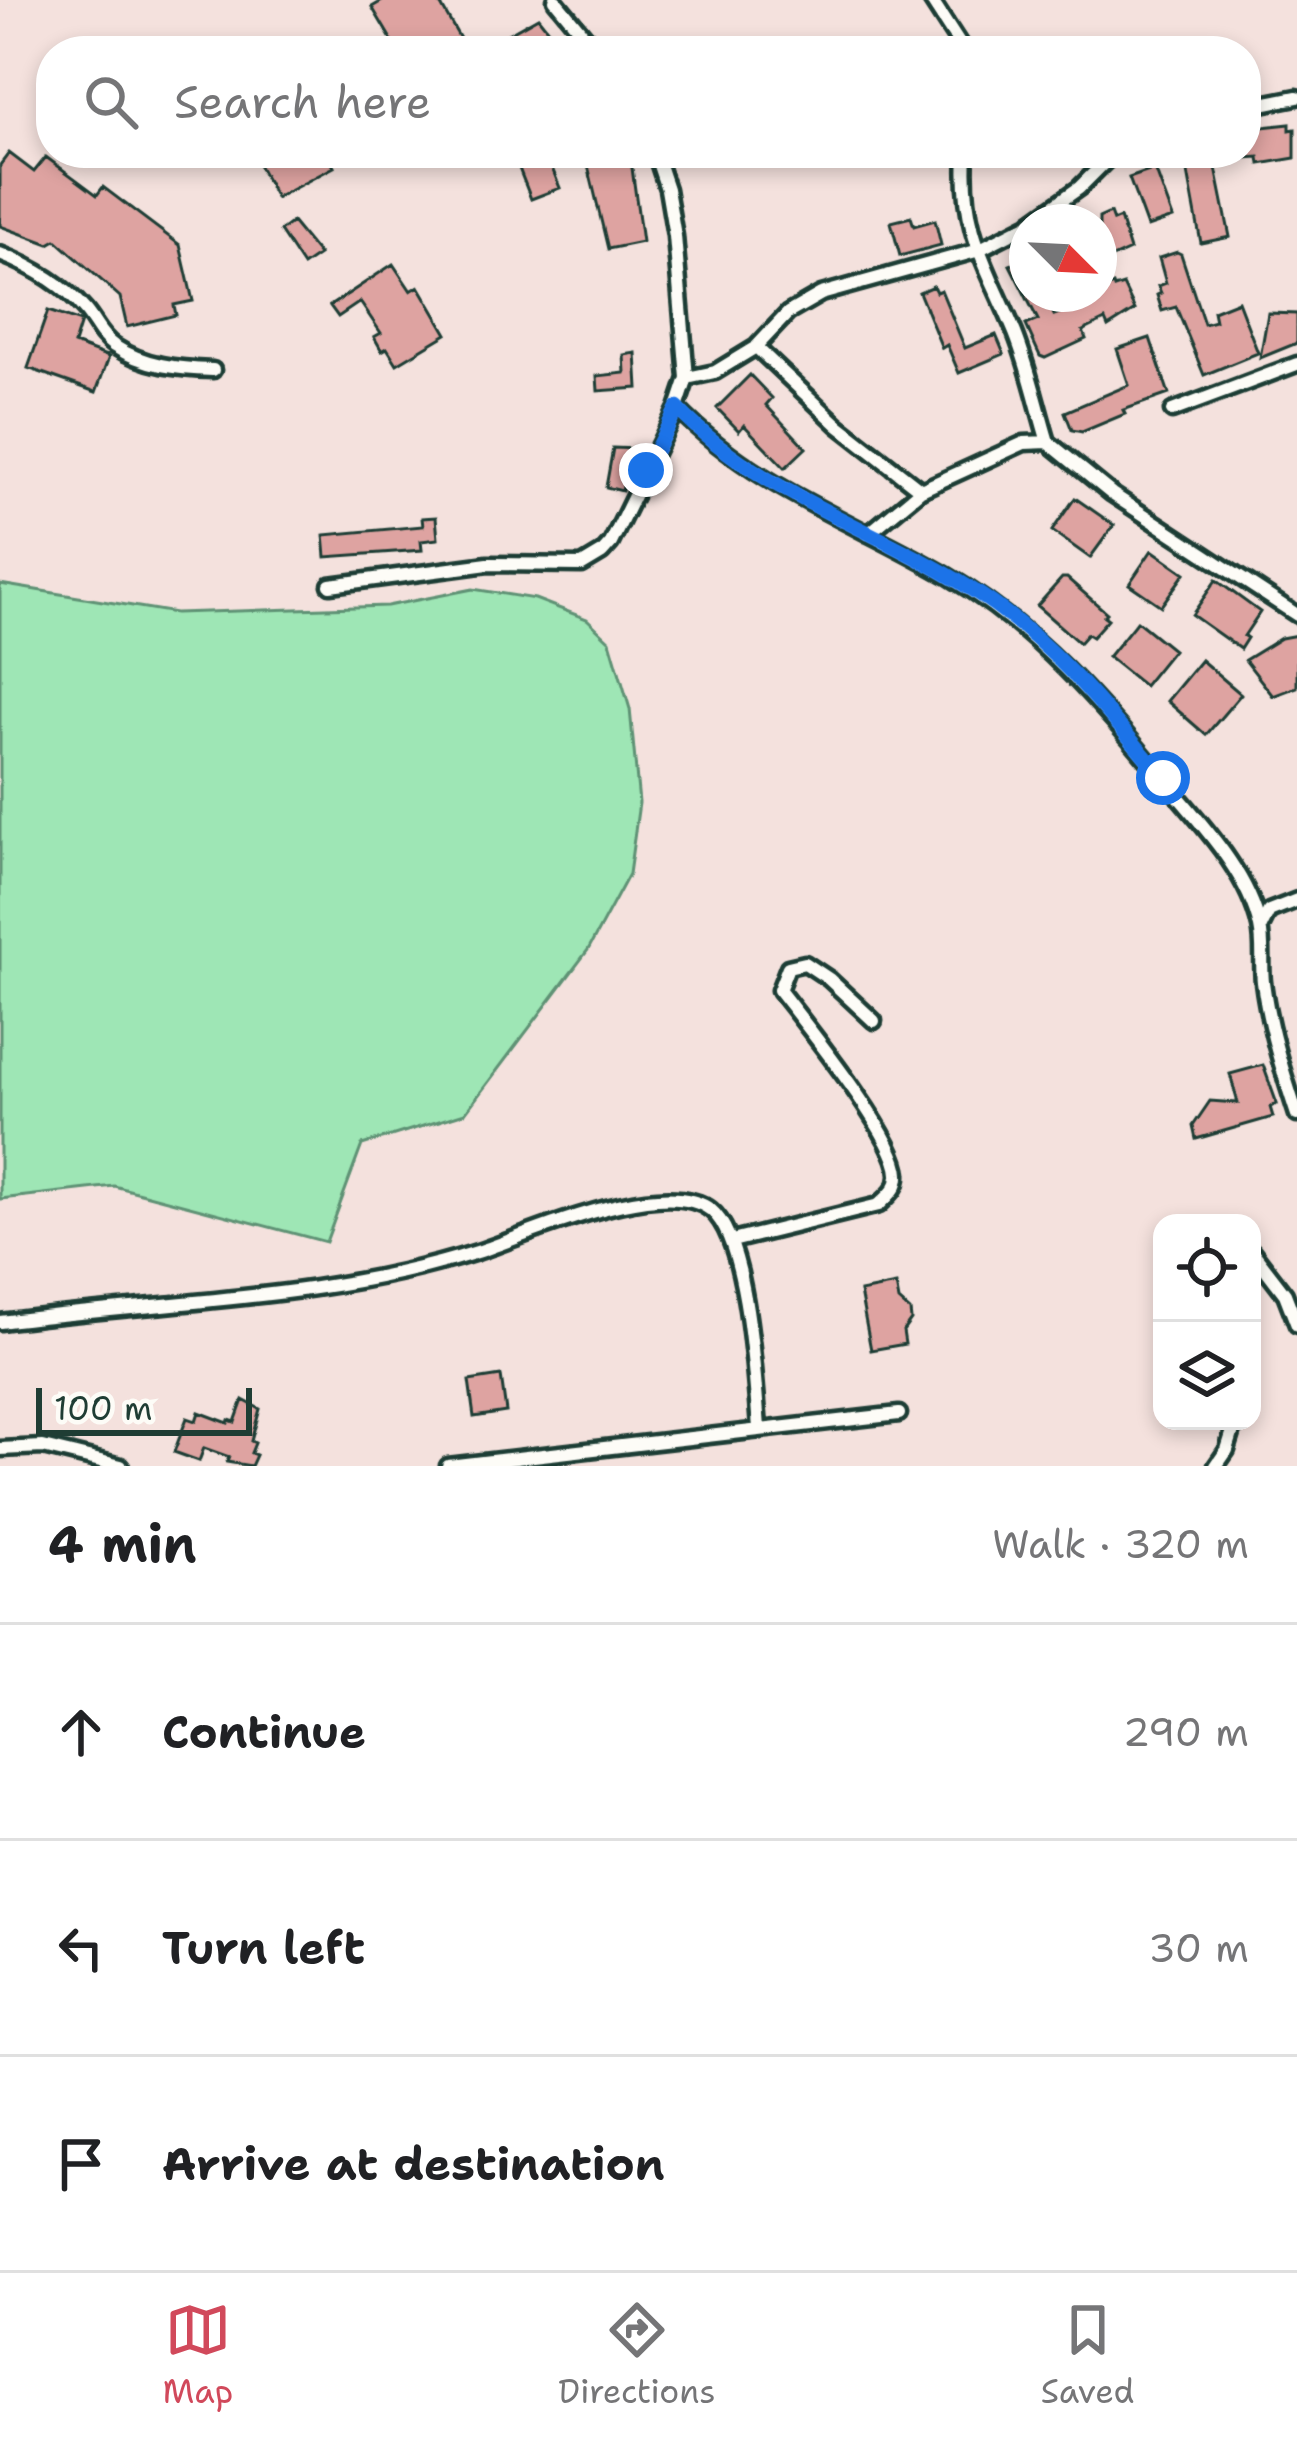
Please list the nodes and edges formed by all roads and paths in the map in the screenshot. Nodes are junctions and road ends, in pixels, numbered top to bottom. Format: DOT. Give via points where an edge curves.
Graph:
graph roads {
  1 [pos="555,0"];
  2 [pos="932,0"];
  3 [pos="585,36"];
  4 [pos="955,36"];
  5 [pos="1297,97"];
  6 [pos="1261,104"];
  7 [pos="660,168"];
  8 [pos="967,168"];
  9 [pos="1099,168"];
  10 [pos="1056,204"];
  11 [pos="1009,234"];
  12 [pos="976,251"];
  13 [pos="0,254"];
  14 [pos="756,347"];
  15 [pos="1297,364"];
  16 [pos="213,370"];
  17 [pos="687,378"];
  18 [pos="677,408"];
  19 [pos="1172,411"];
  20 [pos="1048,442"];
  21 [pos="922,490"];
  22 [pos="868,534"];
  23 [pos="330,585"];
  24 [pos="1297,615"];
  25 [pos="1250,900"];
  26 [pos="1297,900"];
  27 [pos="1281,904"];
  28 [pos="1260,928"];
  29 [pos="874,1021"];
  30 [pos="1297,1115"];
  31 [pos="732,1241"];
  32 [pos="1261,1263"];
  33 [pos="0,1322"];
  34 [pos="1297,1324"];
  35 [pos="899,1414"];
  36 [pos="759,1428"];
  37 [pos="1233,1430"];
  38 [pos="0,1449"];
  39 [pos="121,1466"];
  40 [pos="448,1466"];
  41 [pos="1216,1466"];
  1 -- 3 [label="street"];
  2 -- 4 [label="street"];
  5 -- 6 [label="street"];
  7 -- 17 [label="street" via="675,236"];
  8 -- 12 [label="street"];
  9 -- 10 [label="street"];
  11 -- 12 [label="street"];
  12 -- 14 [label="street" via="821,294 788,313"];
  12 -- 20 [label="street" via="1016,336"];
  13 -- 16 [label="street" via="80,304 118,348 153,364"];
  14 -- 17 [label="street" via="715,372"];
  14 -- 21 [label="street"];
  15 -- 19 [label="street"];
  17 -- 18 [label="street"];
  18 -- 22 [label="street" via="733,460"];
  18 -- 23 [label="street" via="611,542 592,561 488,564"];
  20 -- 21 [label="street" via="1024,443"];
  20 -- 24 [label="street" via="1112,494"];
  21 -- 22 [label="street"];
  22 -- 25 [label="street" via="981,595 1063,663 1216,844"];
  25 -- 27 [label="street"];
  25 -- 28 [label="street"];
  26 -- 27 [label="street"];
  27 -- 28 [label="street"];
  28 -- 30 [label="street" via="1264,984"];
  29 -- 31 [label="street" via="805,963 788,968 779,990 878,1129 899,1172 896,1188 879,1204"];
  31 -- 33 [label="street" via="714,1212 656,1196 385,1274"];
  31 -- 36 [label="street"];
  32 -- 34 [label="street"];
  35 -- 36 [label="street"];
  36 -- 40 [label="street"];
  37 -- 41 [label="street"];
  38 -- 39 [label="street" via="43,1448"];
}
